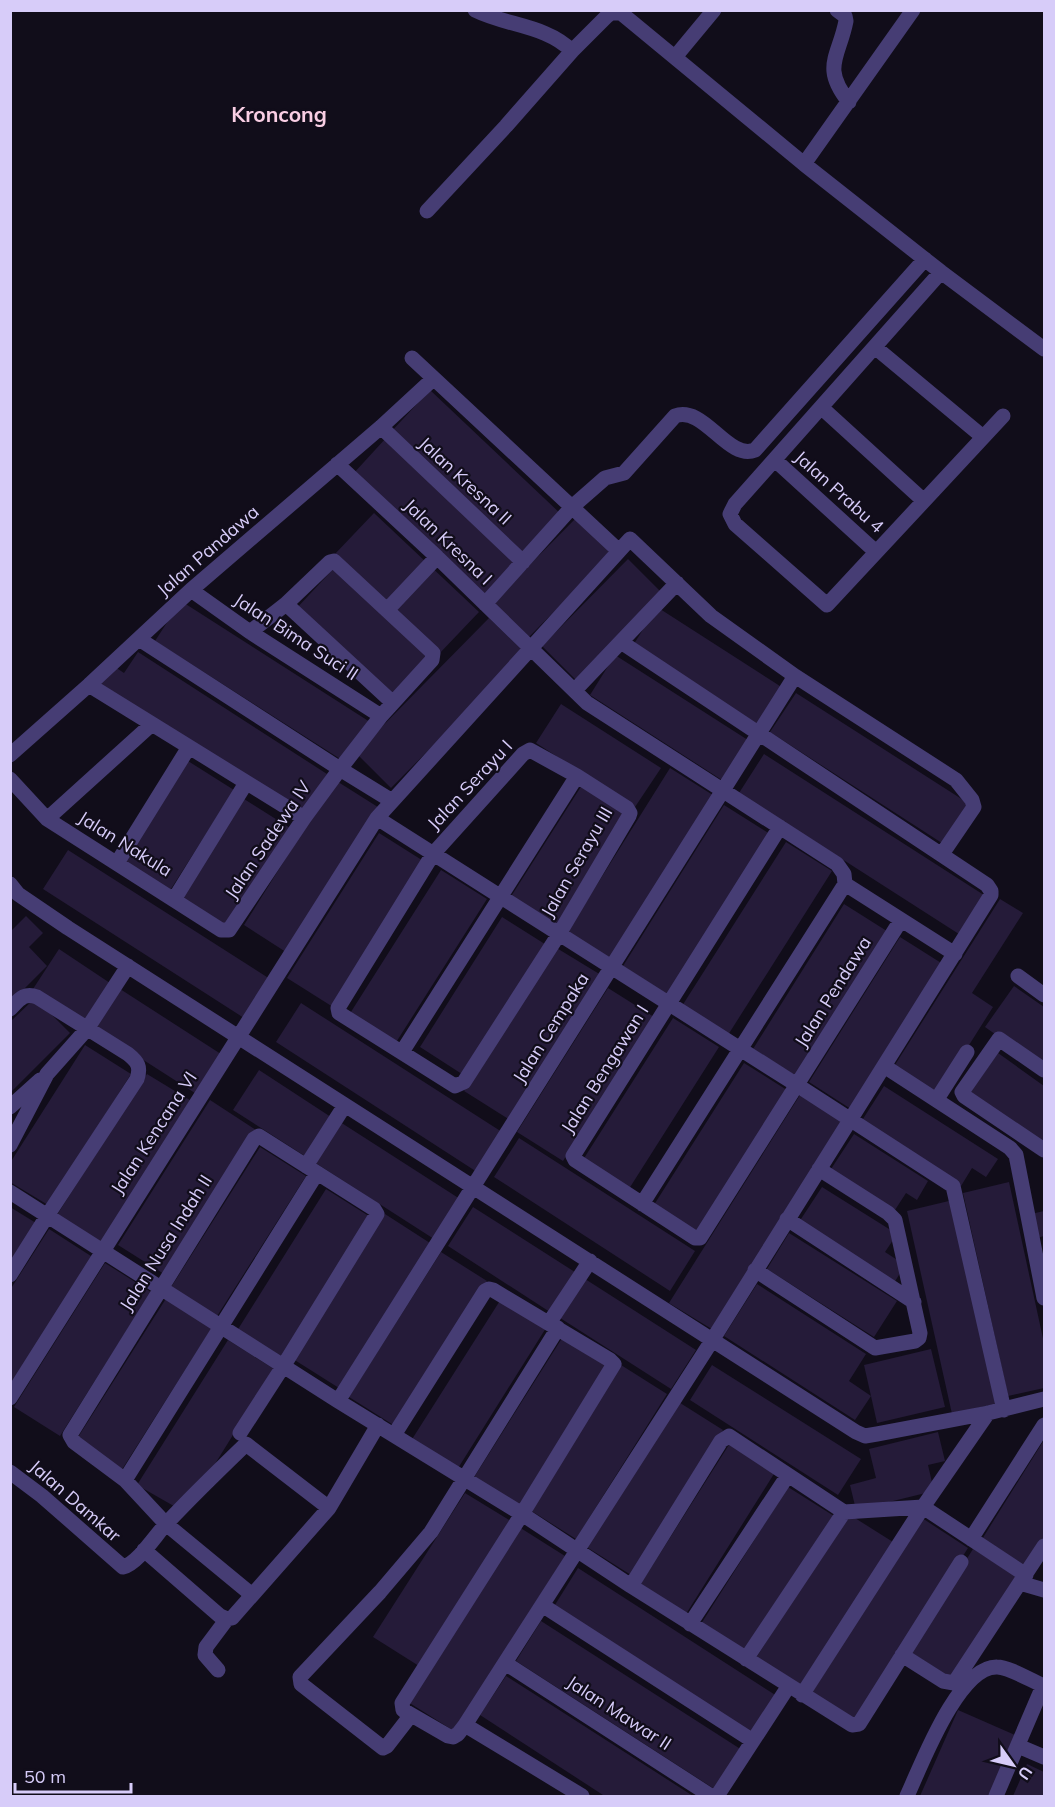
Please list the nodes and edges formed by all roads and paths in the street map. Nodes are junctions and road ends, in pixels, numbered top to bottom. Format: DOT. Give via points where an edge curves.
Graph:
graph roads {
  1 [pos="475,10"];
  2 [pos="714,10"];
  3 [pos="837,10"];
  4 [pos="914,10"];
  5 [pos="611,12"];
  6 [pos="572,51"];
  7 [pos="675,57"];
  8 [pos="849,102"];
  9 [pos="804,164"];
  10 [pos="427,211"];
  11 [pos="925,259"];
  12 [pos="941,272"];
  13 [pos="876,348"];
  14 [pos="1044,349"];
  15 [pos="412,358"];
  16 [pos="434,379"];
  17 [pos="822,408"];
  18 [pos="1003,417"];
  19 [pos="381,427"];
  20 [pos="983,438"];
  21 [pos="776,460"];
  22 [pos="337,464"];
  23 [pos="924,501"];
  24 [pos="572,507"];
  25 [pos="619,551"];
  26 [pos="876,552"];
  27 [pos="437,557"];
  28 [pos="523,562"];
  29 [pos="677,584"];
  30 [pos="191,590"];
  31 [pos="286,604"];
  32 [pos="485,604"];
  33 [pos="387,610"];
  34 [pos="250,632"];
  35 [pos="139,639"];
  36 [pos="621,642"];
  37 [pos="531,649"];
  38 [pos="795,676"];
  39 [pos="89,685"];
  40 [pos="575,690"];
  41 [pos="392,702"];
  42 [pos="381,716"];
  43 [pos="152,724"];
  44 [pos="760,733"];
  45 [pos="189,747"];
  46 [pos="10,755"];
  47 [pos="340,770"];
  48 [pos="577,776"];
  49 [pos="10,779"];
  50 [pos="246,783"];
  51 [pos="723,792"];
  52 [pos="392,801"];
  53 [pos="629,811"];
  54 [pos="304,818"];
  55 [pos="377,818"];
  56 [pos="47,819"];
  57 [pos="780,827"];
  58 [pos="433,854"];
  59 [pos="942,855"];
  60 [pos="117,863"];
  61 [pos="845,884"];
  62 [pos="13,893"];
  63 [pos="502,897"];
  64 [pos="175,898"];
  65 [pos="902,920"];
  66 [pos="228,931"];
  67 [pos="559,934"];
  68 [pos="956,954"];
  69 [pos="128,966"];
  70 [pos="613,968"];
  71 [pos="1018,976"];
  72 [pos="1044,995"];
  73 [pos="669,1003"];
  74 [pos="10,1009"];
  75 [pos="87,1029"];
  76 [pos="239,1037"];
  77 [pos="741,1049"];
  78 [pos="402,1052"];
  79 [pos="967,1052"];
  80 [pos="884,1065"];
  81 [pos="1044,1070"];
  82 [pos="47,1074"];
  83 [pos="797,1085"];
  84 [pos="937,1100"];
  85 [pos="345,1105"];
  86 [pos="10,1107"];
  87 [pos="851,1119"];
  88 [pos="10,1144"];
  89 [pos="1044,1150"];
  90 [pos="819,1169"];
  91 [pos="312,1170"];
  92 [pos="474,1187"];
  93 [pos="10,1192"];
  94 [pos="642,1204"];
  95 [pos="47,1216"];
  96 [pos="787,1219"];
  97 [pos="1039,1239"];
  98 [pos="102,1251"];
  99 [pos="590,1261"];
  100 [pos="755,1270"];
  101 [pos="10,1275"];
  102 [pos="162,1289"];
  103 [pos="1044,1298"];
  104 [pos="914,1302"];
  105 [pos="221,1326"];
  106 [pos="554,1326"];
  107 [pos="713,1339"];
  108 [pos="284,1365"];
  109 [pos="10,1398"];
  110 [pos="1044,1399"];
  111 [pos="339,1401"];
  112 [pos="996,1412"];
  113 [pos="378,1425"];
  114 [pos="1044,1425"];
  115 [pos="240,1432"];
  116 [pos="394,1435"];
  117 [pos="10,1472"];
  118 [pos="788,1474"];
  119 [pos="465,1479"];
  120 [pos="125,1480"];
  121 [pos="923,1507"];
  122 [pos="329,1508"];
  123 [pos="844,1512"];
  124 [pos="522,1514"];
  125 [pos="166,1524"];
  126 [pos="970,1539"];
  127 [pos="1044,1546"];
  128 [pos="144,1550"];
  129 [pos="576,1550"];
  130 [pos="961,1562"];
  131 [pos="1023,1579"];
  132 [pos="631,1586"];
  133 [pos="1044,1590"];
  134 [pos="252,1595"];
  135 [pos="542,1605"];
  136 [pos="227,1619"];
  137 [pos="690,1624"];
  138 [pos="902,1656"];
  139 [pos="746,1659"];
  140 [pos="505,1663"];
  141 [pos="218,1670"];
  142 [pos="788,1686"];
  143 [pos="1044,1686"];
  144 [pos="802,1695"];
  145 [pos="411,1715"];
  146 [pos="465,1725"];
  147 [pos="753,1741"];
  148 [pos="1018,1746"];
  149 [pos="1044,1757"];
  150 [pos="582,1797"];
  151 [pos="711,1797"];
  152 [pos="717,1797"];
  153 [pos="907,1797"];
  154 [pos="996,1797"];
  1 -- 6 [label="street" via="543,32"];
  2 -- 7 [label="street"];
  3 -- 8 [label="street" via="846,21 834,59 834,78"];
  4 -- 8 [label="street"];
  5 -- 6 [label="street"];
  5 -- 7 [label="street" via="621,13"];
  6 -- 10 [label="street"];
  7 -- 9 [label="street"];
  8 -- 9 [label="street"];
  9 -- 11 [label="street"];
  11 -- 12 [label="street"];
  11 -- 24 [label="street" via="755,450 737,448 690,415 679,415 624,473 605,478"];
  12 -- 13 [label="street"];
  12 -- 14 [label="street"];
  13 -- 17 [label="street"];
  13 -- 20 [label="street"];
  15 -- 16 [label="street"];
  16 -- 19 [label="street, Jalan Pandawa"];
  16 -- 24 [label="street"];
  17 -- 21 [label="street"];
  17 -- 23 [label="street"];
  18 -- 20 [label="street"];
  19 -- 22 [label="street, Jalan Pandawa"];
  19 -- 28 [label="street, Jalan Kresna II"];
  20 -- 23 [label="street"];
  21 -- 26 [label="street, Jalan Prabu 4"];
  21 -- 26 [label="street" via="732,510 735,524 827,605"];
  22 -- 27 [label="street, Jalan Kresna I"];
  22 -- 30 [label="street, Jalan Pandawa"];
  23 -- 26 [label="street"];
  24 -- 25 [label="street"];
  24 -- 28 [label="street"];
  25 -- 29 [label="street" via="630,538"];
  25 -- 37 [label="street, Jalan Kencana VI"];
  27 -- 32 [label="street, Jalan Kresna I"];
  27 -- 33 [label="street"];
  28 -- 32 [label="street"];
  29 -- 36 [label="street"];
  29 -- 38 [label="street" via="711,616"];
  30 -- 34 [label="street, Jalan Bima Suci II"];
  30 -- 35 [label="street, Jalan Pandawa"];
  31 -- 33 [label="street" via="334,561"];
  31 -- 34 [label="street"];
  31 -- 41 [label="street"];
  32 -- 37 [label="street, Jalan Kresna I"];
  33 -- 41 [label="street, Jalan Sadewa IV" via="434,655"];
  34 -- 42 [label="street, Jalan Bima Suci II"];
  35 -- 39 [label="street, Jalan Pandawa"];
  35 -- 47 [label="street"];
  36 -- 40 [label="street"];
  36 -- 44 [label="street"];
  37 -- 40 [label="street, Jalan Kresna I"];
  37 -- 52 [label="street, Jalan Kencana VI"];
  38 -- 44 [label="street, Jalan Cempaka"];
  38 -- 59 [label="street" via="961,785 974,807"];
  39 -- 43 [label="street"];
  39 -- 46 [label="street, Jalan Pandawa"];
  40 -- 51 [label="street, Jalan Kresna I" via="587,703"];
  41 -- 42 [label="street, Jalan Sadewa IV"];
  42 -- 47 [label="street, Jalan Sadewa IV"];
  43 -- 45 [label="street"];
  43 -- 56 [label="street"];
  44 -- 51 [label="street, Jalan Cempaka"];
  44 -- 59 [label="street"];
  45 -- 50 [label="street"];
  45 -- 60 [label="street"];
  47 -- 52 [label="street"];
  47 -- 54 [label="street, Jalan Sadewa IV"];
  48 -- 53 [label="street, Jalan Serayu I"];
  48 -- 58 [label="street, Jalan Serayu I" via="527,751"];
  48 -- 63 [label="street"];
  49 -- 56 [label="street, Jalan Nakula"];
  50 -- 54 [label="street"];
  50 -- 64 [label="street"];
  51 -- 57 [label="street, Jalan Kresna I"];
  51 -- 70 [label="street, Jalan Cempaka"];
  52 -- 55 [label="street, Jalan Kencana VI"];
  53 -- 67 [label="street, Jalan Serayu III" via="628,819"];
  54 -- 66 [label="street, Jalan Sadewa IV"];
  55 -- 58 [label="street"];
  55 -- 76 [label="street, Jalan Kencana VI"];
  56 -- 60 [label="street, Jalan Nakula"];
  57 -- 61 [label="street, Jalan Kresna I" via="837,864"];
  57 -- 73 [label="street, Jalan Bengawan I"];
  58 -- 63 [label="street"];
  58 -- 78 [label="street" via="338,1010"];
  59 -- 68 [label="street" via="991,891 990,899"];
  60 -- 64 [label="street, Jalan Nakula"];
  61 -- 65 [label="street"];
  61 -- 77 [label="street"];
  62 -- 69 [label="street"];
  63 -- 67 [label="street"];
  63 -- 78 [label="street"];
  64 -- 66 [label="street, Jalan Nakula"];
  65 -- 68 [label="street"];
  65 -- 83 [label="street, Jalan Pendawa"];
  67 -- 70 [label="street"];
  67 -- 78 [label="street, Jalan Serayu III" via="460,1085 452,1085"];
  68 -- 80 [label="street"];
  69 -- 75 [label="street"];
  69 -- 76 [label="street"];
  70 -- 73 [label="street"];
  70 -- 92 [label="street, Jalan Cempaka"];
  71 -- 72 [label="street"];
  73 -- 77 [label="street"];
  73 -- 94 [label="street, Jalan Bengawan I" via="573,1156"];
  74 -- 75 [label="street" via="23,996 32,995"];
  75 -- 82 [label="street"];
  75 -- 95 [label="street" via="135,1060 139,1072"];
  76 -- 85 [label="street"];
  76 -- 98 [label="street, Jalan Kencana VI"];
  77 -- 83 [label="street"];
  77 -- 94 [label="street"];
  79 -- 84 [label="street"];
  80 -- 84 [label="street"];
  80 -- 87 [label="street"];
  81 -- 89 [label="street" via="999,1039 963,1094"];
  82 -- 86 [label="street"];
  82 -- 88 [label="street"];
  83 -- 87 [label="street"];
  83 -- 94 [label="street, Jalan Pendawa" via="700,1238"];
  84 -- 97 [label="street" via="1016,1155"];
  85 -- 91 [label="street"];
  85 -- 92 [label="street"];
  87 -- 90 [label="street"];
  87 -- 112 [label="street" via="953,1186 956,1192"];
  90 -- 96 [label="street"];
  90 -- 104 [label="street" via="894,1217"];
  91 -- 102 [label="street, Jalan Nusa Indah II" via="261,1137 255,1137"];
  91 -- 105 [label="street"];
  91 -- 108 [label="street, Jalan Nusa Indah II" via="374,1209 377,1215"];
  92 -- 99 [label="street"];
  92 -- 111 [label="street, Jalan Cempaka"];
  93 -- 95 [label="street"];
  95 -- 98 [label="street"];
  95 -- 101 [label="street"];
  96 -- 100 [label="street"];
  96 -- 104 [label="street"];
  97 -- 103 [label="street"];
  98 -- 102 [label="street"];
  98 -- 109 [label="street, Jalan Kencana VI"];
  99 -- 106 [label="street"];
  99 -- 107 [label="street"];
  100 -- 104 [label="street" via="874,1348 917,1340 920,1333"];
  100 -- 107 [label="street"];
  102 -- 105 [label="street"];
  102 -- 120 [label="street, Jalan Nusa Indah II" via="71,1432 74,1442"];
  105 -- 108 [label="street"];
  105 -- 120 [label="street"];
  106 -- 116 [label="street" via="488,1289"];
  106 -- 119 [label="street"];
  106 -- 124 [label="street" via="614,1366"];
  107 -- 112 [label="street" via="865,1436"];
  107 -- 129 [label="street"];
  108 -- 111 [label="street"];
  108 -- 115 [label="street, Jalan Nusa Indah II"];
  110 -- 112 [label="street"];
  111 -- 113 [label="street"];
  112 -- 121 [label="street"];
  113 -- 116 [label="street"];
  113 -- 122 [label="street"];
  114 -- 126 [label="street"];
  116 -- 119 [label="street"];
  117 -- 128 [label="street, Jalan Damkar" via="121,1566 127,1566"];
  118 -- 123 [label="street"];
  118 -- 132 [label="street" via="731,1437 724,1438"];
  118 -- 137 [label="street"];
  119 -- 124 [label="street"];
  119 -- 145 [label="street" via="417,1551 300,1678 301,1684 383,1748"];
  120 -- 125 [label="street"];
  121 -- 123 [label="street"];
  121 -- 126 [label="street"];
  121 -- 144 [label="street"];
  122 -- 125 [label="street, Jalan Damkar" via="246,1444"];
  122 -- 134 [label="street"];
  123 -- 139 [label="street"];
  124 -- 129 [label="street"];
  124 -- 145 [label="street" via="402,1703"];
  125 -- 128 [label="street, Jalan Damkar"];
  125 -- 134 [label="street"];
  126 -- 131 [label="street"];
  127 -- 131 [label="street"];
  128 -- 136 [label="street"];
  129 -- 132 [label="street"];
  129 -- 135 [label="street"];
  130 -- 138 [label="street"];
  131 -- 133 [label="street"];
  131 -- 138 [label="street" via="954,1683 943,1681"];
  132 -- 137 [label="street"];
  134 -- 136 [label="street"];
  135 -- 140 [label="street"];
  135 -- 147 [label="street"];
  136 -- 141 [label="street" via="205,1649 207,1658"];
  137 -- 139 [label="street"];
  138 -- 144 [label="street" via="856,1725"];
  139 -- 142 [label="street"];
  140 -- 146 [label="street"];
  140 -- 151 [label="street, Jalan Mawar II"];
  142 -- 144 [label="street"];
  142 -- 147 [label="street"];
  143 -- 148 [label="street"];
  143 -- 153 [label="street" via="1000,1667 984,1670 942,1719"];
  145 -- 146 [label="street" via="448,1736 456,1736"];
  146 -- 150 [label="street"];
  147 -- 152 [label="street"];
  148 -- 149 [label="street"];
  148 -- 154 [label="street"];
}
